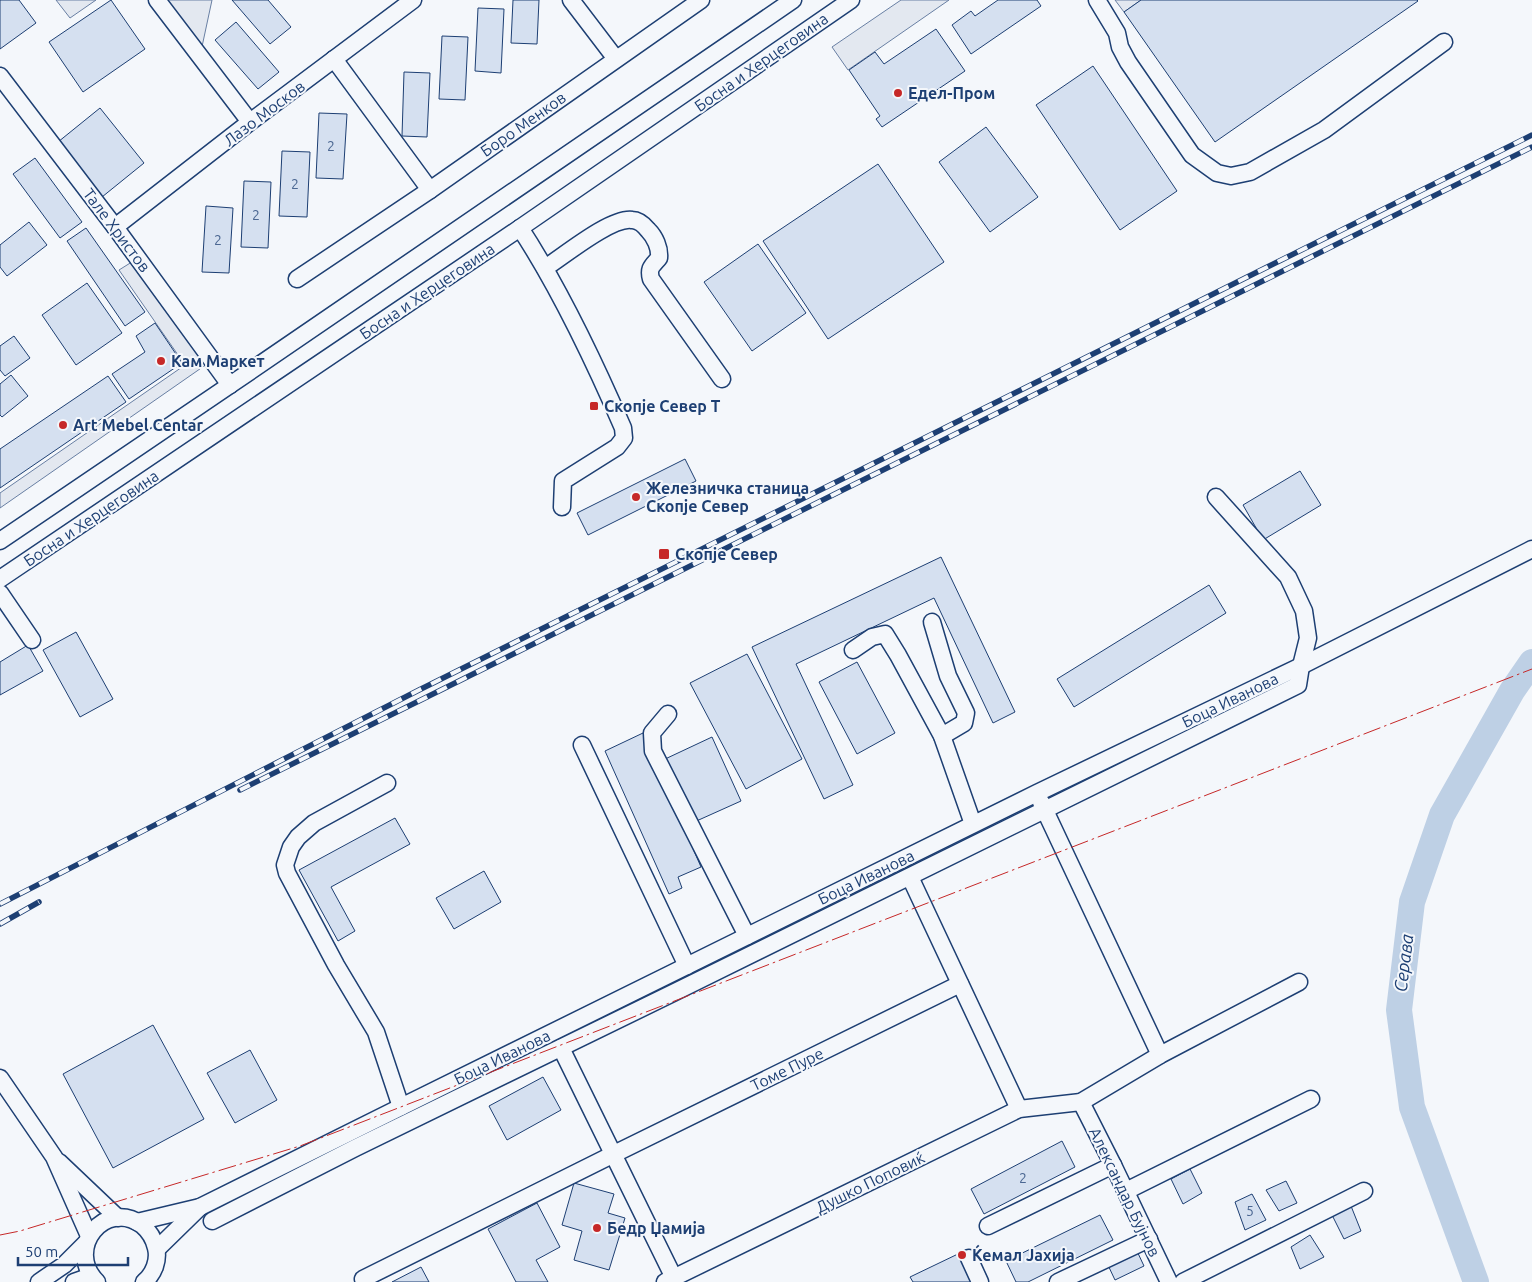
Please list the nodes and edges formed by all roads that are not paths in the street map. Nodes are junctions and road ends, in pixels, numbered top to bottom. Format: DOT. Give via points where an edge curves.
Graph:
graph roads {
  1 [pos="157,0"];
  2 [pos="413,0"];
  3 [pos="571,0"];
  4 [pos="701,0"];
  5 [pos="793,0"];
  6 [pos="851,0"];
  7 [pos="1099,1"];
  8 [pos="1444,42"];
  9 [pos="616,59"];
  10 [pos="334,60"];
  11 [pos="0,76"];
  12 [pos="250,122"];
  13 [pos="430,190"];
  14 [pos="115,227"];
  15 [pos="520,228"];
  16 [pos="545,268"];
  17 [pos="297,279"];
  18 [pos="722,379"];
  19 [pos="230,385"];
  20 [pos="1216,497"];
  21 [pos="562,507"];
  22 [pos="0,541"];
  23 [pos="1532,549"];
  24 [pos="0,579"];
  25 [pos="0,593"];
  26 [pos="932,622"];
  27 [pos="32,640"];
  28 [pos="853,650"];
  29 [pos="1301,666"];
  30 [pos="668,714"];
  31 [pos="942,736"];
  32 [pos="582,745"];
  33 [pos="387,783"];
  34 [pos="1037,792"];
  35 [pos="1044,810"];
  36 [pos="973,824"];
  37 [pos="910,877"];
  38 [pos="747,936"];
  39 [pos="687,966"];
  40 [pos="665,977"];
  41 [pos="1299,982"];
  42 [pos="960,984"];
  43 [pos="673,994"];
  44 [pos="562,1048"];
  45 [pos="1160,1055"];
  46 [pos="0,1078"];
  47 [pos="1311,1099"];
  48 [pos="1081,1102"];
  49 [pos="401,1106"];
  50 [pos="1019,1109"];
  51 [pos="614,1154"];
  52 [pos="54,1157"];
  53 [pos="1113,1165"];
  54 [pos="1126,1191"];
  55 [pos="1364,1191"];
  56 [pos="200,1207"];
  57 [pos="118,1218"];
  58 [pos="212,1221"];
  59 [pos="137,1222"];
  60 [pos="988,1226"];
  61 [pos="87,1240"];
  62 [pos="1149,1240"];
  63 [pos="157,1249"];
  64 [pos="968,1258"];
  65 [pos="152,1278"];
  66 [pos="94,1279"];
  67 [pos="363,1279"];
  68 [pos="670,1280"];
  69 [pos="39,1282"];
  70 [pos="74,1282"];
  71 [pos="980,1282"];
  72 [pos="1058,1282"];
  73 [pos="1169,1282"];
  74 [pos="1183,1282"];
  1 -- 12 [label="street"];
  2 -- 10 [label="street, Лазо Москов"];
  3 -- 9 [label="street"];
  4 -- 9 [label="street, Боро Менков"];
  5 -- 19 [label="street, Босна и Херцеговина"];
  6 -- 15 [label="street, Босна и Херцеговина"];
  7 -- 8 [label="street" via="1117,33 1128,62 1192,155 1217,173 1231,176 1250,172 1324,130"];
  9 -- 13 [label="street, Боро Менков"];
  10 -- 12 [label="street, Лазо Москов"];
  10 -- 13 [label="street"];
  11 -- 14 [label="street, Тале Христов"];
  12 -- 14 [label="street, Лазо Москов"];
  13 -- 17 [label="street, Боро Менков"];
  14 -- 19 [label="street, Тале Христов"];
  15 -- 16 [label="street"];
  15 -- 24 [label="street, Босна и Херцеговина"];
  16 -- 18 [label="street" via="606,227 632,219 641,222 658,246 659,258 649,272 651,279"];
  16 -- 21 [label="street" via="623,428 624,438 617,447 563,481"];
  19 -- 22 [label="street, Босна и Херцеговина"];
  20 -- 29 [label="street" via="1288,577 1304,611 1308,638"];
  23 -- 29 [label="street, Боца Иванова"];
  25 -- 27 [label="street"];
  26 -- 31 [label="street" via="948,676 966,713 964,723"];
  28 -- 31 [label="street" via="872,637 885,634"];
  29 -- 34 [label="street, Боца Иванова"];
  29 -- 35 [label="street" via="1298,685"];
  30 -- 38 [label="street" via="652,733 653,751"];
  31 -- 36 [label="street"];
  32 -- 39 [label="street"];
  33 -- 49 [label="street" via="305,830 291,847 285,865 336,965 376,1032"];
  34 -- 35 [label="street"];
  34 -- 36 [label="street, Боца Иванова"];
  35 -- 37 [label="street"];
  35 -- 45 [label="street"];
  36 -- 38 [label="street, Боца Иванова"];
  37 -- 42 [label="street"];
  37 -- 43 [label="street"];
  38 -- 39 [label="street, Боца Иванова"];
  39 -- 40 [label="street, Боца Иванова"];
  40 -- 43 [label="street"];
  40 -- 49 [label="street, Боца Иванова"];
  41 -- 45 [label="street"];
  42 -- 50 [label="street"];
  42 -- 51 [label="street, Томе Пуре"];
  43 -- 44 [label="street"];
  44 -- 51 [label="street"];
  44 -- 58 [label="street"];
  45 -- 48 [label="street"];
  46 -- 52 [label="street"];
  47 -- 54 [label="street"];
  48 -- 50 [label="street, Душко Поповиќ"];
  48 -- 53 [label="street, Александар Бујнов"];
  49 -- 56 [label="street, Боца Иванова"];
  50 -- 68 [label="street, Душко Поповиќ"];
  51 -- 67 [label="street, Томе Пуре"];
  51 -- 68 [label="street"];
  52 -- 57 [label="street"];
  52 -- 61 [label="street"];
  53 -- 54 [label="street, Александар Бујнов"];
  53 -- 60 [label="street"];
  54 -- 62 [label="street, Александар Бујнов"];
  55 -- 74 [label="street"];
  56 -- 59 [label="street, Боца Иванова"];
  56 -- 63 [label="street, Боца Иванова"];
  57 -- 59 [label="street"];
  57 -- 61 [label="street" via="96,1227"];
  59 -- 63 [label="street" via="146,1228"];
  61 -- 66 [label="street" via="84,1255"];
  61 -- 69 [label="street" via="64,1265"];
  62 -- 72 [label="street"];
  62 -- 73 [label="street, Александар Бујнов"];
  63 -- 65 [label="street"];
  64 -- 71 [label="street"];
  66 -- 70 [label="street"];
}
